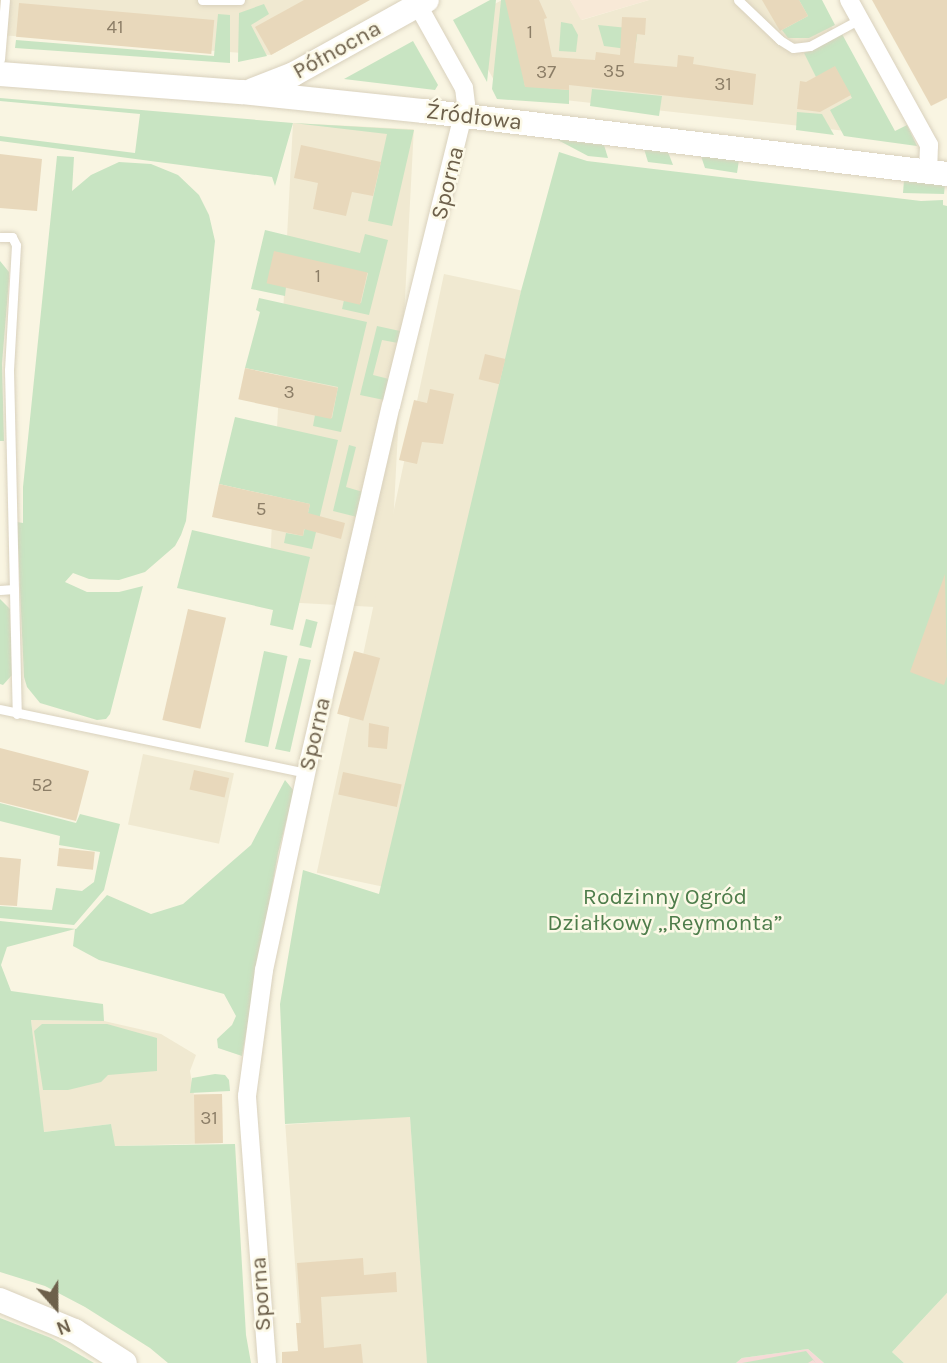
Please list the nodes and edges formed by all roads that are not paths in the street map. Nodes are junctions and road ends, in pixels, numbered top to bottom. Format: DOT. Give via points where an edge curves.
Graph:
graph roads {
  1 [pos="5,0"];
  2 [pos="202,0"];
  3 [pos="240,0"];
  4 [pos="738,0"];
  5 [pos="849,0"];
  6 [pos="420,2"];
  7 [pos="859,19"];
  8 [pos="0,59"];
  9 [pos="0,74"];
  10 [pos="242,92"];
  11 [pos="464,116"];
  12 [pos="937,173"];
  13 [pos="0,237"];
  14 [pos="14,589"];
  15 [pos="0,590"];
  16 [pos="0,709"];
  17 [pos="17,714"];
  18 [pos="306,773"];
  19 [pos="0,1300"];
  20 [pos="125,1363"];
  21 [pos="267,1363"];
  1 -- 8 [label="lane"];
  2 -- 3 [label="lane"];
  4 -- 7 [label="lane" via="793,48 810,46"];
  5 -- 7 [label="street"];
  6 -- 10 [label="street, Północna" via="294,74"];
  6 -- 11 [label="street" via="464,88"];
  7 -- 12 [label="street" via="929,145"];
  9 -- 10 [label="street, Źródłowa"];
  10 -- 11 [label="street, Źródłowa"];
  11 -- 12 [label="street, Źródłowa"];
  11 -- 18 [label="street, Sporna" via="403,353"];
  13 -- 14 [label="lane" via="12,237 16,245 9,370"];
  14 -- 15 [label="lane"];
  14 -- 17 [label="lane"];
  16 -- 17 [label="lane"];
  17 -- 18 [label="lane"];
  18 -- 21 [label="street, Sporna" via="264,970 247,1088"];
  19 -- 20 [label="street" via="64,1325"];
}
